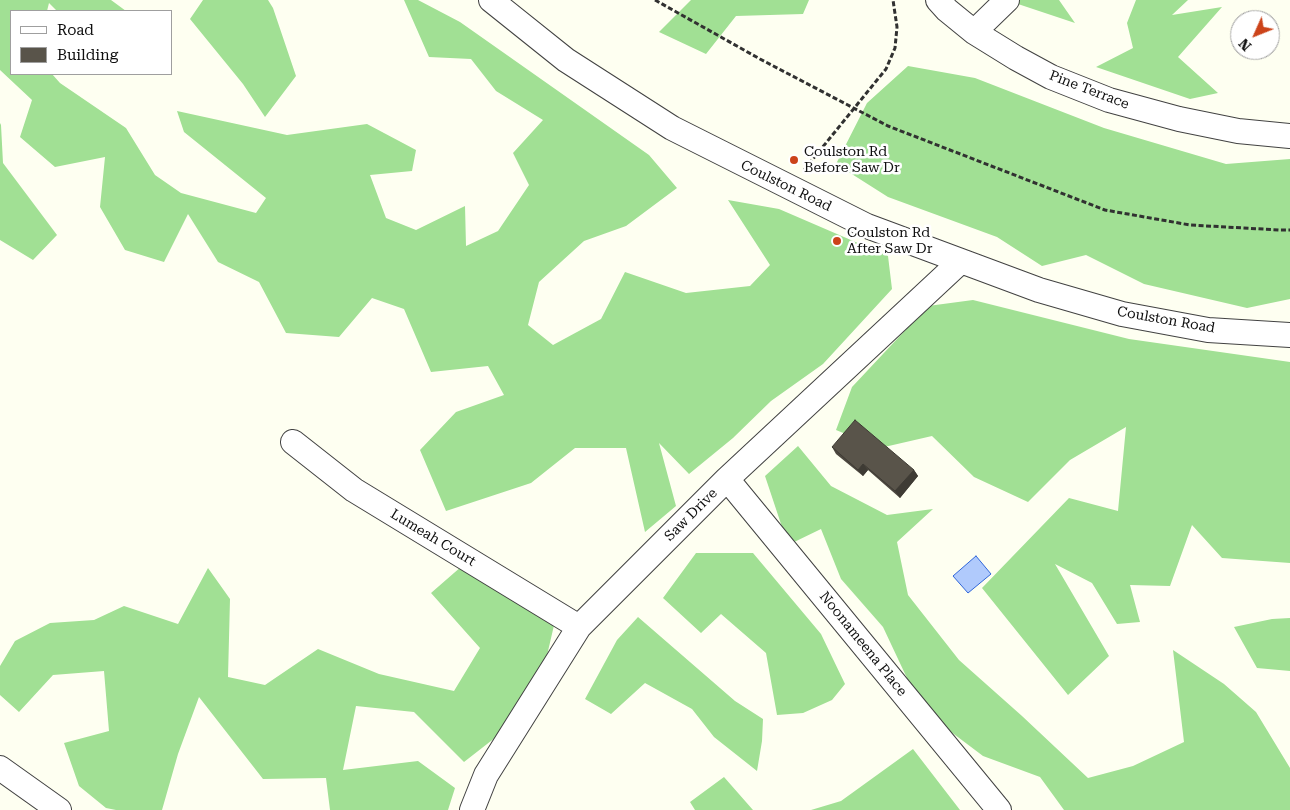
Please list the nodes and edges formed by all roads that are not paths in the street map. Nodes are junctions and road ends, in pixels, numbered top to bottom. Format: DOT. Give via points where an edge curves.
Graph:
graph roads {
  1 [pos="491,0"];
  2 [pos="938,0"];
  3 [pos="1007,0"];
  4 [pos="974,32"];
  5 [pos="1290,136"];
  6 [pos="961,261"];
  7 [pos="1290,335"];
  8 [pos="294,442"];
  9 [pos="728,479"];
  10 [pos="579,627"];
  11 [pos="0,768"];
  12 [pos="59,810"];
  13 [pos="472,810"];
  14 [pos="999,810"];
  1 -- 6 [label="street, Coulston Road" via="566,60 672,128 867,226"];
  2 -- 4 [label="street, Pine Terrace"];
  3 -- 4 [label="street"];
  4 -- 5 [label="street, Pine Terrace" via="1016,58 1109,100 1179,119"];
  6 -- 7 [label="street, Coulston Road" via="1039,290 1122,314 1208,330"];
  6 -- 9 [label="street, Saw Drive"];
  8 -- 10 [label="street, Lumeah Court" via="354,490"];
  9 -- 10 [label="street, Saw Drive"];
  9 -- 14 [label="street, Noonameena Place"];
  10 -- 13 [label="street, Saw Drive" via="486,775"];
  11 -- 12 [label="street"];
}
